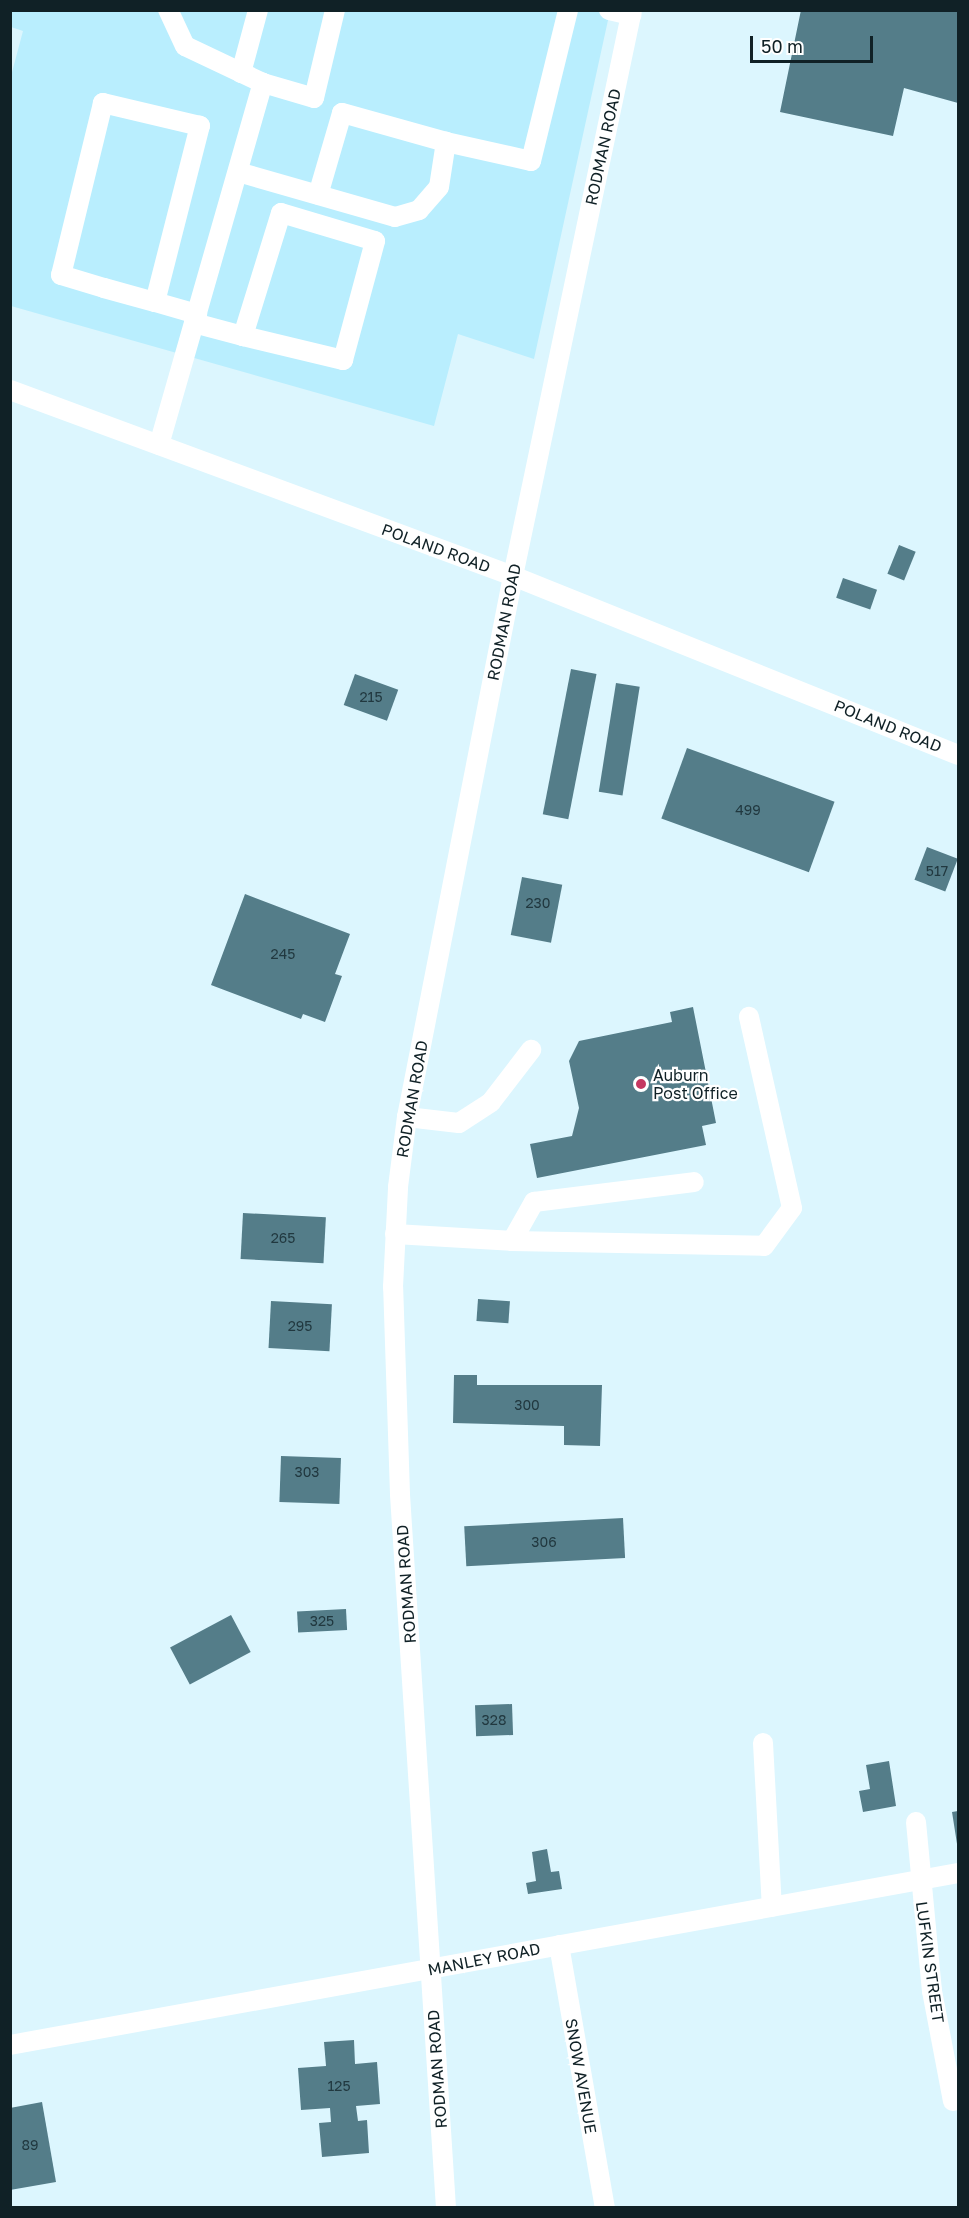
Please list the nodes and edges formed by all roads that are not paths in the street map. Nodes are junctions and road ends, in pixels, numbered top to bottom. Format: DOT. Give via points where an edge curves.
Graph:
graph roads {
  1 [pos="258,10"];
  2 [pos="335,10"];
  3 [pos="568,10"];
  4 [pos="609,10"];
  5 [pos="166,11"];
  6 [pos="631,13"];
  7 [pos="241,74"];
  8 [pos="264,83"];
  9 [pos="314,98"];
  10 [pos="342,113"];
  11 [pos="446,142"];
  12 [pos="238,172"];
  13 [pos="318,195"];
  14 [pos="155,303"];
  15 [pos="195,319"];
  16 [pos="243,336"];
  17 [pos="10,390"];
  18 [pos="159,445"];
  19 [pos="513,576"];
  20 [pos="958,755"];
  21 [pos="749,1017"];
  22 [pos="531,1050"];
  23 [pos="407,1117"];
  24 [pos="694,1182"];
  25 [pos="395,1234"];
  26 [pos="512,1241"];
  27 [pos="763,1743"];
  28 [pos="916,1822"];
  29 [pos="958,1873"];
  30 [pos="919,1880"];
  31 [pos="772,1907"];
  32 [pos="560,1945"];
  33 [pos="430,1969"];
  34 [pos="10,2045"];
  35 [pos="953,2101"];
  36 [pos="446,2208"];
  37 [pos="605,2208"];
  1 -- 7 [label="street"];
  2 -- 9 [label="street"];
  3 -- 11 [label="street" via="531,161"];
  4 -- 6 [label="street"];
  5 -- 7 [label="street" via="185,46"];
  6 -- 19 [label="street, RODMAN ROAD"];
  7 -- 8 [label="street"];
  8 -- 9 [label="street"];
  8 -- 12 [label="street"];
  9 -- 10 [label="street"];
  10 -- 11 [label="street"];
  10 -- 13 [label="street"];
  11 -- 13 [label="street" via="440,187 419,210 394,217"];
  12 -- 13 [label="street"];
  12 -- 15 [label="street"];
  14 -- 14 [label="street" via="61,275 103,103 200,126"];
  14 -- 15 [label="street"];
  15 -- 16 [label="street"];
  15 -- 18 [label="street"];
  16 -- 16 [label="street" via="343,360 375,241 281,213"];
  17 -- 18 [label="street, POLAND ROAD"];
  18 -- 19 [label="street, POLAND ROAD"];
  19 -- 20 [label="street, POLAND ROAD"];
  19 -- 23 [label="street, RODMAN ROAD"];
  21 -- 26 [label="street" via="792,1208 764,1246"];
  22 -- 23 [label="street" via="491,1102 459,1123"];
  23 -- 25 [label="street, RODMAN ROAD"];
  24 -- 26 [label="street" via="534,1202"];
  25 -- 26 [label="street"];
  25 -- 33 [label="street, RODMAN ROAD" via="393,1322 400,1482"];
  27 -- 31 [label="street"];
  28 -- 30 [label="street, LUFKIN STREET"];
  29 -- 30 [label="street, MANLEY ROAD"];
  30 -- 31 [label="street, MANLEY ROAD"];
  30 -- 35 [label="street, LUFKIN STREET" via="932,1990"];
  31 -- 32 [label="street, MANLEY ROAD"];
  32 -- 33 [label="street, MANLEY ROAD"];
  32 -- 37 [label="street, SNOW AVENUE"];
  33 -- 34 [label="street, MANLEY ROAD"];
  33 -- 36 [label="street, RODMAN ROAD"];
}
